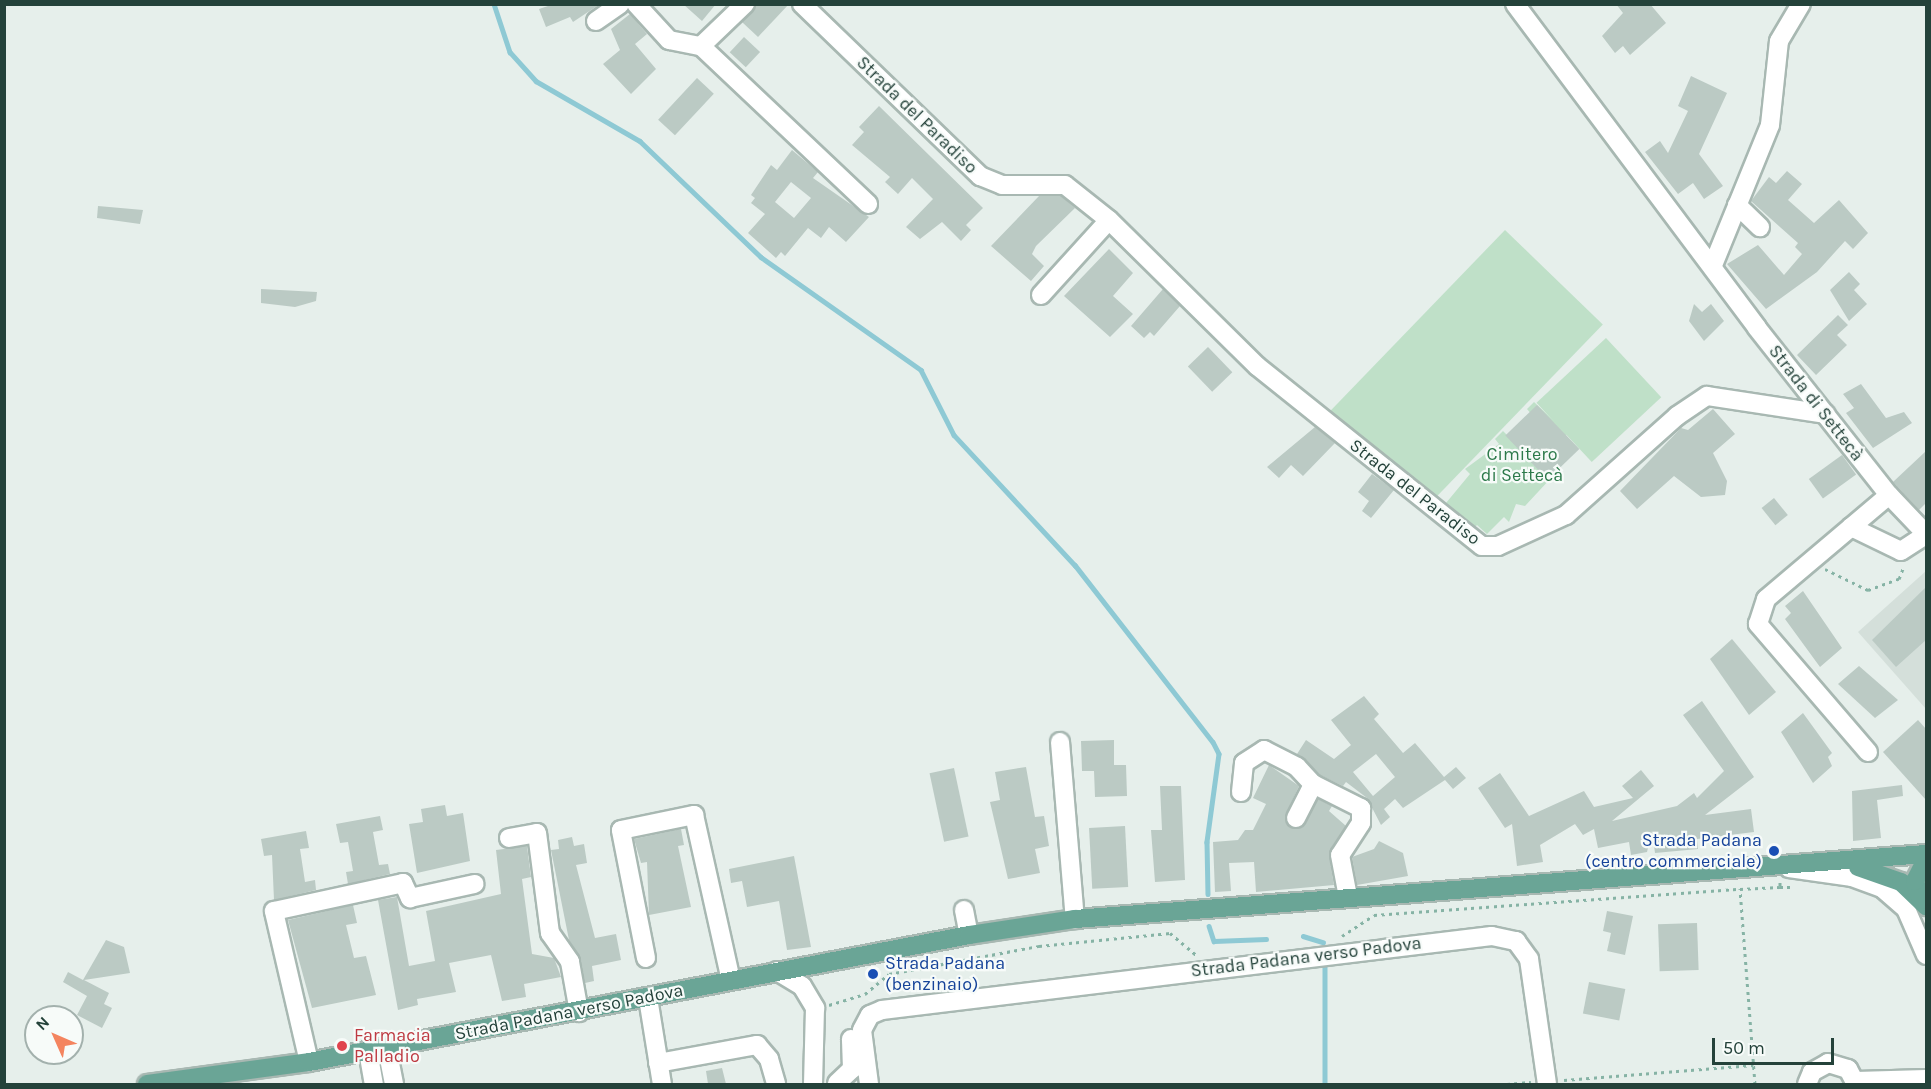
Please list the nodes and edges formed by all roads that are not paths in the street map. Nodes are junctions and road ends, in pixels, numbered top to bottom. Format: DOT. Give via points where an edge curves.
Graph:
graph roads {
  1 [pos="620,4"];
  2 [pos="636,4"];
  3 [pos="745,4"];
  4 [pos="802,4"];
  5 [pos="1515,4"];
  6 [pos="1800,4"];
  7 [pos="596,21"];
  8 [pos="701,46"];
  9 [pos="868,204"];
  10 [pos="1737,205"];
  11 [pos="1109,220"];
  12 [pos="1760,227"];
  13 [pos="1713,265"];
  14 [pos="1041,295"];
  15 [pos="1826,414"];
  16 [pos="1889,495"];
  17 [pos="1851,527"];
  18 [pos="1926,535"];
  19 [pos="1060,742"];
  20 [pos="1868,752"];
  21 [pos="1313,784"];
  22 [pos="1241,792"];
  23 [pos="1296,818"];
  24 [pos="508,838"];
  25 [pos="1926,854"];
  26 [pos="1926,859"];
  27 [pos="1832,864"];
  28 [pos="1779,874"];
  29 [pos="474,884"];
  30 [pos="1348,897"];
  31 [pos="1920,907"];
  32 [pos="964,910"];
  33 [pos="1075,919"];
  34 [pos="969,934"];
  35 [pos="1926,955"];
  36 [pos="646,958"];
  37 [pos="777,970"];
  38 [pos="731,980"];
  39 [pos="648,998"];
  40 [pos="946,998"];
  41 [pos="579,1012"];
  42 [pos="387,1048"];
  43 [pos="368,1051"];
  44 [pos="309,1062"];
  45 [pos="658,1063"];
  46 [pos="1926,1079"];
  47 [pos="209,1081"];
  48 [pos="1546,1082"];
  49 [pos="1856,1083"];
  50 [pos="147,1084"];
  51 [pos="374,1084"];
  52 [pos="394,1084"];
  53 [pos="662,1084"];
  54 [pos="776,1084"];
  55 [pos="813,1084"];
  56 [pos="841,1084"];
  57 [pos="869,1084"];
  58 [pos="1808,1084"];
  1 -- 7 [label="street"];
  2 -- 8 [label="street" via="669,40"];
  3 -- 8 [label="street"];
  4 -- 11 [label="street, Strada del Paradiso" via="980,176 1002,184 1054,181"];
  5 -- 13 [label="street, Strada di Settecà"];
  6 -- 10 [label="street" via="1779,41 1770,125"];
  8 -- 9 [label="street"];
  10 -- 12 [label="street"];
  10 -- 13 [label="street"];
  11 -- 14 [label="street"];
  11 -- 15 [label="street, Strada del Paradiso" via="1257,366 1482,546 1498,546 1566,515 1677,416 1707,396"];
  13 -- 15 [label="street, Strada di Settecà"];
  15 -- 16 [label="street, Strada di Settecà"];
  16 -- 17 [label="street"];
  16 -- 18 [label="street, Strada di Settecà"];
  17 -- 18 [label="street" via="1901,551"];
  17 -- 20 [label="street" via="1766,598 1758,624"];
  19 -- 33 [label="street"];
  21 -- 22 [label="street" via="1297,767 1264,750 1245,763"];
  21 -- 23 [label="street"];
  21 -- 30 [label="street" via="1361,808 1364,815 1340,855"];
  24 -- 41 [label="street" via="537,833 550,933 570,962"];
  25 -- 27 [label="main road"];
  26 -- 31 [label="main road" via="1915,881"];
  27 -- 28 [label="main road, Strada Padana verso Padova"];
  27 -- 31 [label="main road" via="1878,871"];
  28 -- 30 [label="main road, Strada Padana verso Padova"];
  28 -- 31 [label="street" via="1864,880"];
  29 -- 44 [label="street" via="410,897 403,883 274,911"];
  30 -- 33 [label="main road, Strada Padana verso Padova"];
  31 -- 35 [label="street"];
  32 -- 34 [label="street"];
  33 -- 34 [label="main road, Strada Padana verso Padova"];
  34 -- 37 [label="main road, Strada Padana verso Padova"];
  36 -- 38 [label="street" via="621,830 694,815"];
  37 -- 38 [label="main road, Strada Padana verso Padova"];
  37 -- 55 [label="street" via="802,986 816,1008"];
  38 -- 39 [label="main road, Strada Padana verso Padova"];
  39 -- 41 [label="main road, Strada Padana verso Padova"];
  39 -- 45 [label="street"];
  40 -- 48 [label="street, Strada Padana verso Padova" via="1501,936 1516,941 1529,959"];
  40 -- 56 [label="street, Strada Padana verso Padova" via="862,1007 850,1028 852,1069"];
  40 -- 57 [label="street, Strada Padana verso Padova" via="870,1015 861,1033"];
  41 -- 42 [label="main road, Strada Padana verso Padova"];
  42 -- 43 [label="main road, Strada Padana verso Padova"];
  42 -- 52 [label="street"];
  43 -- 44 [label="main road, Strada Padana verso Padova"];
  43 -- 51 [label="street"];
  44 -- 47 [label="main road, Strada Padana verso Padova"];
  45 -- 53 [label="street"];
  45 -- 54 [label="street" via="757,1045 769,1059"];
  46 -- 49 [label="street"];
  47 -- 50 [label="main road, Strada Padana verso Padova"];
  49 -- 58 [label="street" via="1848,1069 1828,1063 1812,1072"];
}
